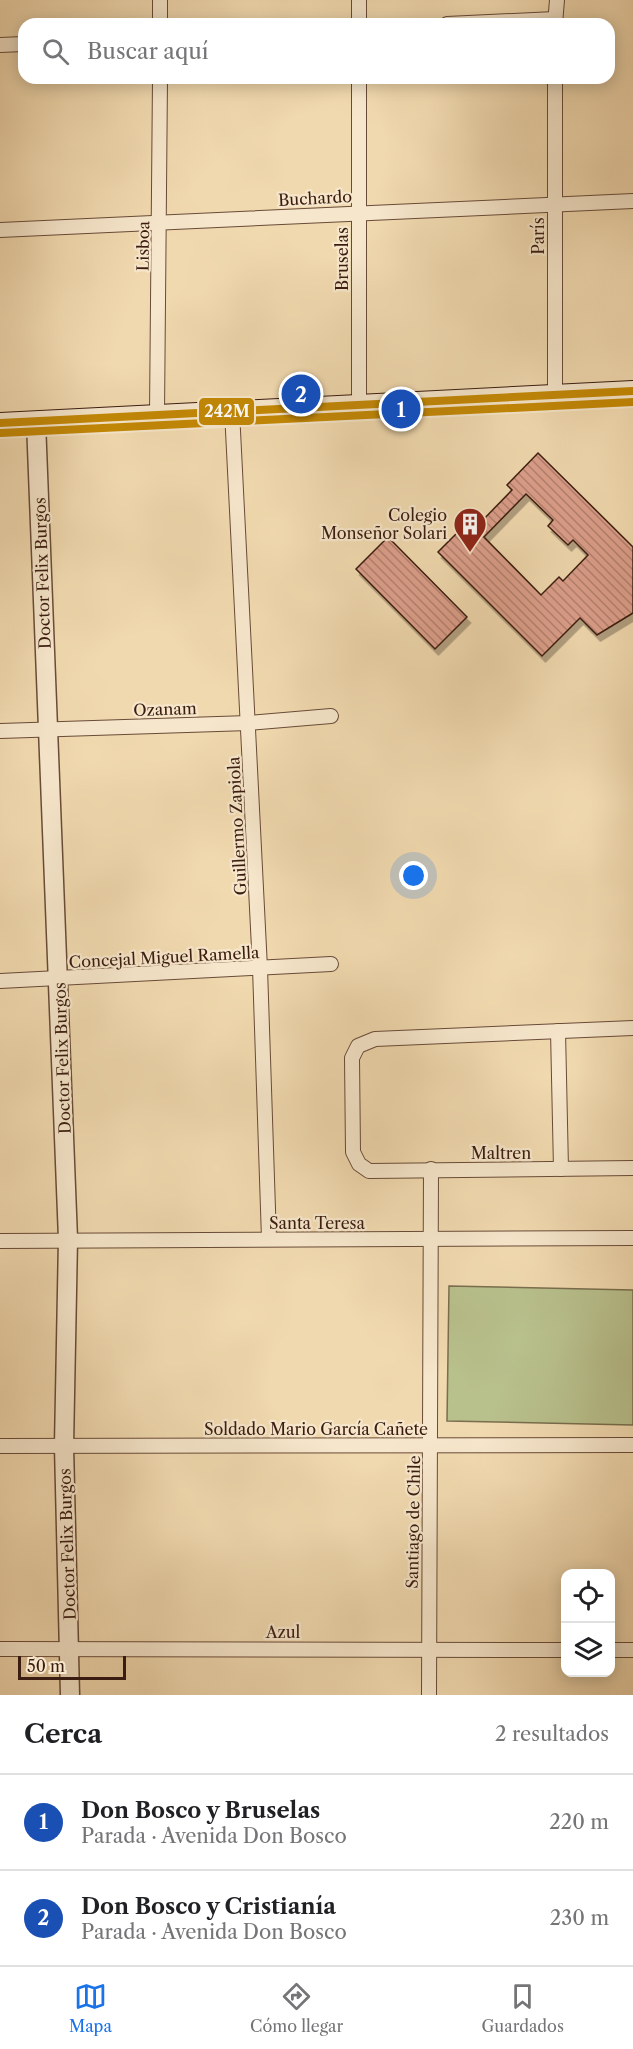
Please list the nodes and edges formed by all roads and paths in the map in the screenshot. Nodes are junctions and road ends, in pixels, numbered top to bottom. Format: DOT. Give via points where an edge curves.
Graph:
graph roads {
  1 [pos="160,0"];
  2 [pos="359,0"];
  3 [pos="556,0"];
  4 [pos="160,18"];
  5 [pos="359,18"];
  6 [pos="555,18"];
  7 [pos="18,44"];
  8 [pos="0,45"];
  9 [pos="160,84"];
  10 [pos="359,84"];
  11 [pos="555,84"];
  12 [pos="633,201"];
  13 [pos="554,203"];
  14 [pos="359,212"];
  15 [pos="159,224"];
  16 [pos="0,230"];
  17 [pos="633,391"];
  18 [pos="555,393"];
  19 [pos="359,404"];
  20 [pos="232,411"];
  21 [pos="156,414"];
  22 [pos="36,422"];
  23 [pos="0,423"];
  24 [pos="330,716"];
  25 [pos="249,723"];
  26 [pos="47,728"];
  27 [pos="0,731"];
  28 [pos="331,964"];
  29 [pos="260,968"];
  30 [pos="60,980"];
  31 [pos="0,981"];
  32 [pos="633,1028"];
  33 [pos="558,1031"];
  34 [pos="633,1168"];
  35 [pos="431,1169"];
  36 [pos="561,1169"];
  37 [pos="633,1238"];
  38 [pos="68,1239"];
  39 [pos="269,1239"];
  40 [pos="432,1240"];
  41 [pos="0,1241"];
  42 [pos="431,1445"];
  43 [pos="633,1445"];
  44 [pos="0,1446"];
  45 [pos="64,1446"];
  46 [pos="70,1648"];
  47 [pos="0,1649"];
  48 [pos="428,1649"];
  49 [pos="561,1650"];
  50 [pos="615,1650"];
  51 [pos="633,1650"];
  52 [pos="70,1695"];
  53 [pos="429,1695"];
  1 -- 4 [label="street"];
  2 -- 5 [label="street"];
  3 -- 6 [label="street"];
  7 -- 8 [label="street"];
  9 -- 15 [label="street, Lisboa"];
  10 -- 14 [label="street, Bruselas"];
  11 -- 13 [label="street, París"];
  12 -- 13 [label="street, Buchardo"];
  13 -- 14 [label="street, Buchardo"];
  13 -- 18 [label="street, París"];
  14 -- 15 [label="street, Buchardo"];
  14 -- 19 [label="street, Bruselas"];
  15 -- 16 [label="street, Buchardo"];
  15 -- 21 [label="street, Lisboa"];
  17 -- 18 [label="main road"];
  18 -- 19 [label="main road"];
  19 -- 20 [label="main road"];
  20 -- 21 [label="main road"];
  20 -- 25 [label="street, Guillermo Zapiola"];
  21 -- 22 [label="main road"];
  22 -- 23 [label="main road"];
  22 -- 26 [label="street, Doctor Felix Burgos"];
  24 -- 25 [label="street, Ozanam"];
  25 -- 26 [label="street, Ozanam"];
  25 -- 29 [label="street, Guillermo Zapiola"];
  26 -- 27 [label="street, Ozanam"];
  26 -- 30 [label="street, Doctor Felix Burgos"];
  28 -- 29 [label="street, Concejal Miguel Ramella"];
  29 -- 30 [label="street, Concejal Miguel Ramella"];
  29 -- 39 [label="street, Guillermo Zapiola"];
  30 -- 31 [label="street, Concejal Miguel Ramella"];
  30 -- 38 [label="street, Doctor Felix Burgos"];
  32 -- 33 [label="street"];
  33 -- 35 [label="street, Maltren" via="375,1039 358,1046 352,1058 353,1152 358,1164 369,1171"];
  33 -- 36 [label="street"];
  34 -- 36 [label="street, Maltren"];
  35 -- 36 [label="street, Maltren"];
  35 -- 40 [label="street, Santiago de Chile"];
  37 -- 40 [label="street, Santa Teresa"];
  38 -- 39 [label="street, Santa Teresa"];
  38 -- 41 [label="street, Santa Teresa"];
  38 -- 45 [label="street, Doctor Felix Burgos"];
  39 -- 40 [label="street, Santa Teresa"];
  40 -- 42 [label="street, Santiago de Chile"];
  42 -- 43 [label="street, Soldado Mario García Cañete"];
  42 -- 45 [label="street, Soldado Mario García Cañete"];
  42 -- 48 [label="street, Santiago de Chile"];
  44 -- 45 [label="street, Soldado Mario García Cañete"];
  45 -- 46 [label="street, Doctor Felix Burgos"];
  46 -- 47 [label="street, Azul"];
  46 -- 48 [label="street, Azul"];
  46 -- 52 [label="street, Doctor Felix Burgos"];
  48 -- 49 [label="street, Azul"];
  48 -- 53 [label="street, Santiago de Chile"];
  50 -- 51 [label="street"];
}
